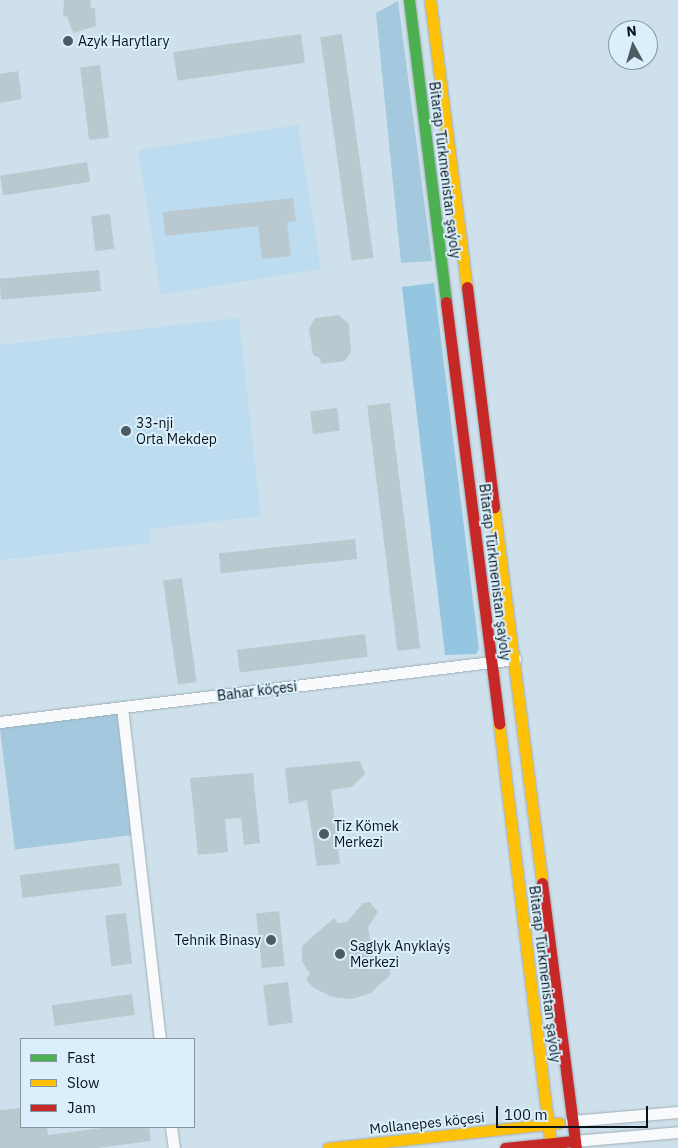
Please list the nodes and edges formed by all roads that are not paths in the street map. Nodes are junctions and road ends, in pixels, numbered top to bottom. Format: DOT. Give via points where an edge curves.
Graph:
graph roads {
  1 [pos="409,0"];
  2 [pos="430,0"];
  3 [pos="515,659"];
  4 [pos="491,662"];
  5 [pos="122,707"];
  6 [pos="0,722"];
  7 [pos="160,1038"];
  8 [pos="678,1112"];
  9 [pos="571,1121"];
  10 [pos="548,1125"];
  11 [pos="171,1128"];
  12 [pos="678,1132"];
  13 [pos="575,1144"];
  14 [pos="551,1146"];
  15 [pos="174,1148"];
  16 [pos="328,1148"];
  17 [pos="505,1148"];
  1 -- 4 [label="main road, Bitarap Türkmenistan şaýoly"];
  2 -- 3 [label="main road, Bitarap Türkmenistan şaýoly"];
  3 -- 4 [label="street, Bahar köçesi"];
  3 -- 9 [label="main road, Bitarap Türkmenistan şaýoly"];
  4 -- 5 [label="street, Bahar köçesi"];
  4 -- 10 [label="main road, Bitarap Türkmenistan şaýoly"];
  5 -- 6 [label="street, Bahar köçesi"];
  5 -- 7 [label="street"];
  8 -- 9 [label="street, Mollanepes köçesi"];
  9 -- 10 [label="main road, Mollanepes köçesi"];
  9 -- 13 [label="main road, Bitarap Türkmenistan şaýoly"];
  10 -- 14 [label="main road, Bitarap Türkmenistan şaýoly"];
  10 -- 16 [label="main road, Mollanepes köçesi"];
  11 -- 15 [label="street"];
  12 -- 13 [label="street"];
  13 -- 14 [label="main road"];
  14 -- 17 [label="main road"];
}
